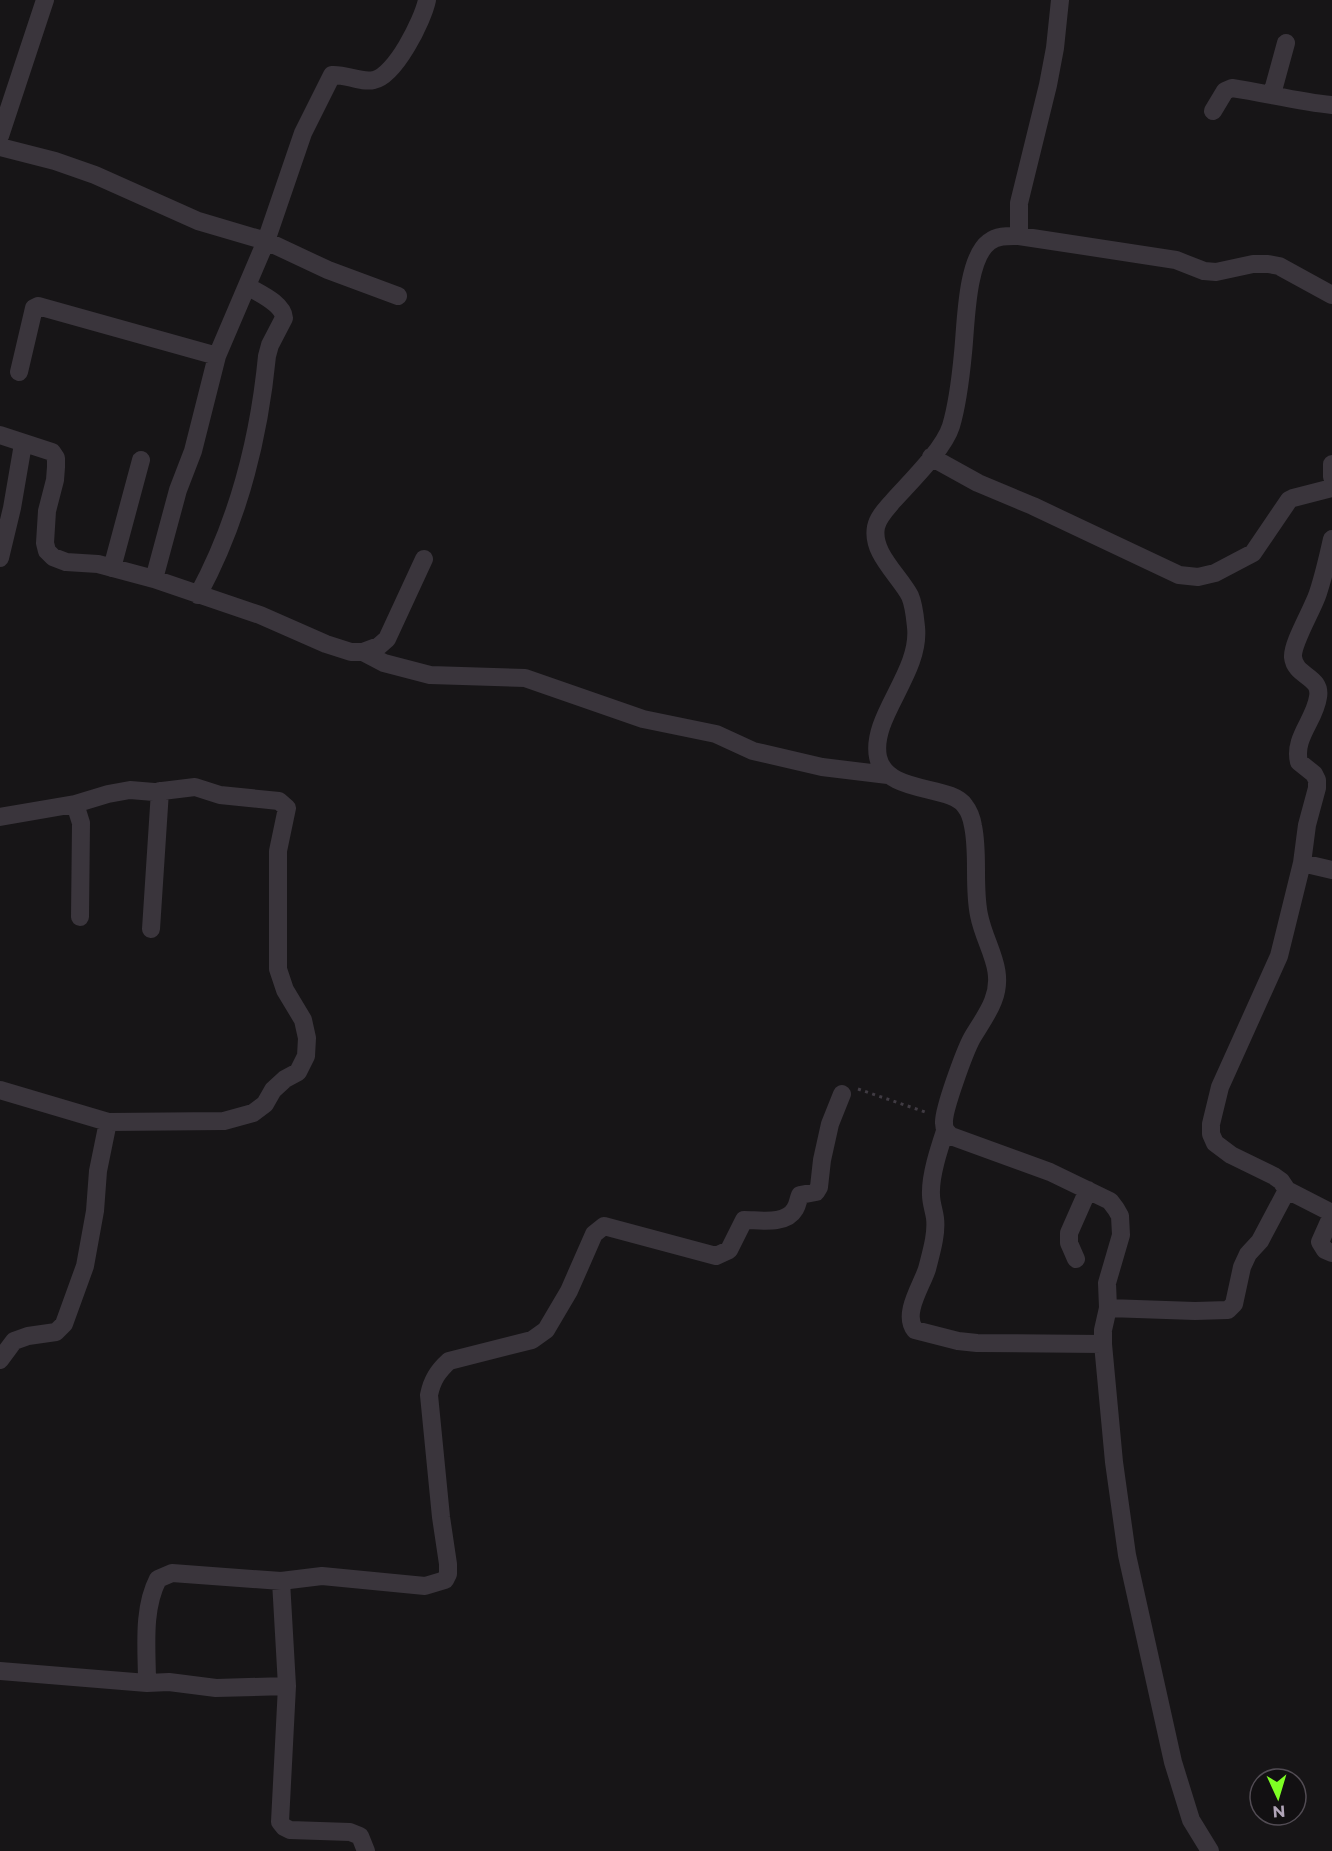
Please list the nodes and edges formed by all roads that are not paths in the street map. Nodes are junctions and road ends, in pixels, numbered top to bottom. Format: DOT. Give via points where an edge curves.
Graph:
graph roads {
  1 [pos="45,0"];
  2 [pos="427,0"];
  3 [pos="1060,0"];
  4 [pos="1286,43"];
  5 [pos="1272,94"];
  6 [pos="1332,105"];
  7 [pos="1213,111"];
  8 [pos="0,136"];
  9 [pos="0,147"];
  10 [pos="1019,236"];
  11 [pos="266,240"];
  12 [pos="247,286"];
  13 [pos="1332,295"];
  14 [pos="398,296"];
  15 [pos="217,356"];
  16 [pos="19,372"];
  17 [pos="0,435"];
  18 [pos="23,444"];
  19 [pos="931,457"];
  20 [pos="141,460"];
  21 [pos="1332,464"];
  22 [pos="1332,477"];
  23 [pos="1332,488"];
  24 [pos="1332,539"];
  25 [pos="0,558"];
  26 [pos="424,559"];
  27 [pos="112,568"];
  28 [pos="154,579"];
  29 [pos="198,595"];
  30 [pos="363,652"];
  31 [pos="888,775"];
  32 [pos="160,791"];
  33 [pos="75,804"];
  34 [pos="0,817"];
  35 [pos="1302,862"];
  36 [pos="1332,870"];
  37 [pos="80,917"];
  38 [pos="151,929"];
  39 [pos="0,1090"];
  40 [pos="842,1094"];
  41 [pos="108,1122"];
  42 [pos="944,1125"];
  43 [pos="1088,1190"];
  44 [pos="1287,1190"];
  45 [pos="1332,1214"];
  46 [pos="1332,1253"];
  47 [pos="1076,1259"];
  48 [pos="1108,1308"];
  49 [pos="1103,1344"];
  50 [pos="0,1360"];
  51 [pos="281,1581"];
  52 [pos="0,1671"];
  53 [pos="147,1683"];
  54 [pos="287,1686"];
  55 [pos="366,1851"];
  56 [pos="1210,1851"];
  1 -- 8 [label="street"];
  2 -- 11 [label="street" via="415,35 383,77 372,81 332,75 303,133"];
  3 -- 10 [label="street" via="1048,85 1019,203"];
  4 -- 5 [label="street"];
  5 -- 6 [label="street"];
  5 -- 7 [label="street" via="1232,88 1225,91"];
  9 -- 11 [label="street" via="55,161 198,220"];
  10 -- 13 [label="street" via="1176,260 1204,271 1253,264 1279,266"];
  10 -- 19 [label="street" via="1000,237 988,243 976,258 951,426"];
  11 -- 12 [label="street"];
  11 -- 14 [label="street" via="328,270"];
  12 -- 15 [label="street"];
  12 -- 29 [label="street" via="279,306 284,318 267,357 252,455 240,495"];
  15 -- 16 [label="street" via="38,306 34,308"];
  15 -- 28 [label="street"];
  17 -- 18 [label="street"];
  18 -- 25 [label="street"];
  18 -- 27 [label="street" via="52,452 56,458 47,511 47,551 66,561"];
  19 -- 23 [label="street" via="987,487 1179,575 1198,577 1253,554 1293,498"];
  19 -- 31 [label="street" via="876,525 876,541 910,597 917,631 909,668 878,738 878,758"];
  20 -- 27 [label="street"];
  21 -- 22 [label="street"];
  24 -- 35 [label="street" via="1318,593 1294,651 1295,666 1315,681 1319,691 1297,747 1299,762 1317,780"];
  26 -- 30 [label="street" via="387,639"];
  27 -- 28 [label="street"];
  28 -- 29 [label="street"];
  29 -- 30 [label="street" via="260,615 326,644"];
  30 -- 31 [label="street" via="384,663 430,675 525,678 643,719 716,734 753,751"];
  31 -- 42 [label="street" via="965,805 973,826 979,917 998,972 993,1002 970,1041"];
  32 -- 33 [label="street" via="130,790"];
  32 -- 38 [label="street"];
  32 -- 41 [label="street" via="195,787 220,795 279,801 287,808 278,851 278,969 303,1020 306,1056 298,1072 273,1090 254,1113 224,1121"];
  33 -- 34 [label="street"];
  33 -- 37 [label="street" via="81,823"];
  35 -- 36 [label="street"];
  35 -- 44 [label="street" via="1279,956 1220,1088 1211,1124 1215,1143 1274,1176"];
  39 -- 41 [label="street"];
  40 -- 51 [label="street" via="830,1124 819,1187 816,1192 800,1195 788,1216 744,1220 729,1250 716,1256 604,1226 594,1234 569,1291 546,1330 532,1340 449,1361 441,1368 429,1395 448,1564 445,1580 425,1586 322,1576"];
  41 -- 50 [label="street" via="85,1266 64,1324 56,1332 14,1341"];
  42 -- 43 [label="street" via="951,1136"];
  42 -- 49 [label="street" via="931,1194 936,1227 927,1269 912,1309 912,1326 915,1330 977,1343"];
  43 -- 47 [label="street" via="1069,1233"];
  43 -- 48 [label="street" via="1110,1201 1120,1216 1121,1235 1107,1283"];
  44 -- 45 [label="street"];
  44 -- 48 [label="street" via="1260,1241 1248,1254 1234,1304 1228,1310"];
  45 -- 46 [label="street" via="1320,1242"];
  48 -- 49 [label="street"];
  49 -- 56 [label="street" via="1127,1554 1178,1782 1191,1820"];
  51 -- 53 [label="street" via="172,1573 158,1579 147,1624"];
  51 -- 54 [label="street"];
  52 -- 53 [label="street"];
  53 -- 54 [label="street" via="216,1688"];
  54 -- 55 [label="street" via="280,1822 290,1830 350,1832 360,1836"];
}
